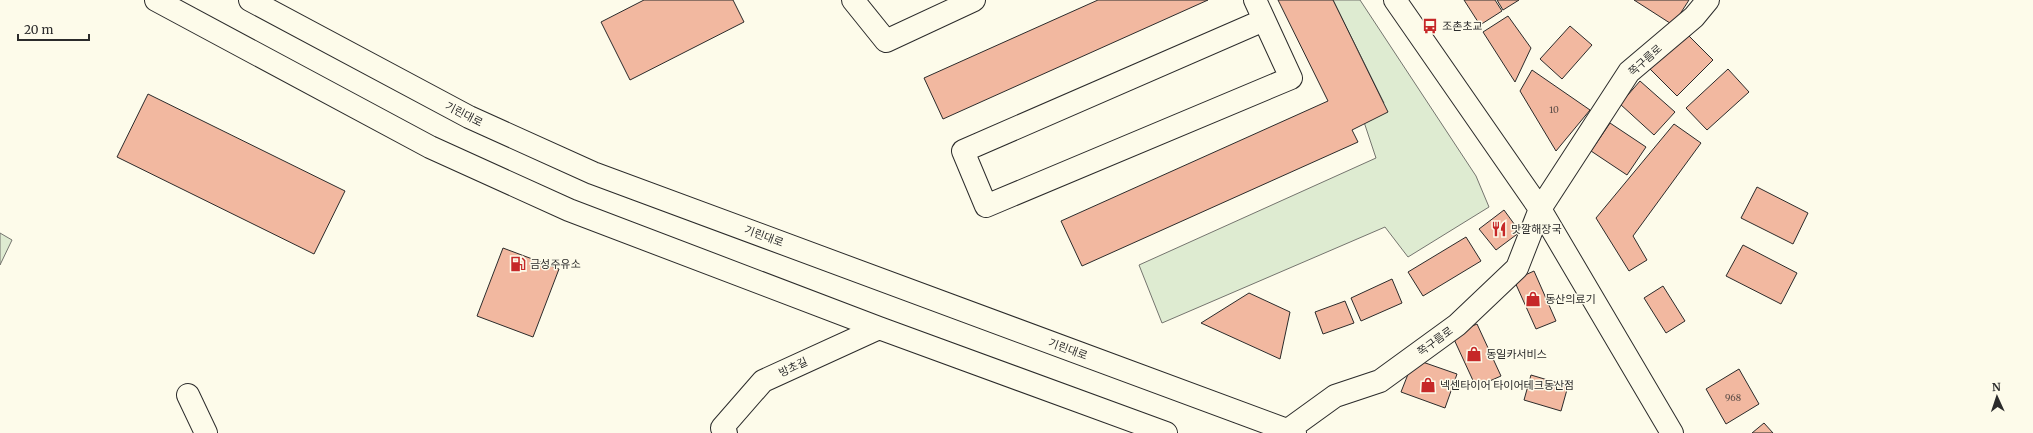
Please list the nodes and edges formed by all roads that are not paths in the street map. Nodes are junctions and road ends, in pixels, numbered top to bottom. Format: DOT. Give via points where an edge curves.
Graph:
graph roads {
  1 [pos="156,0"];
  2 [pos="250,0"];
  3 [pos="853,0"];
  4 [pos="974,0"];
  5 [pos="1255,0"];
  6 [pos="1397,0"];
  7 [pos="1708,0"];
  8 [pos="1264,20"];
  9 [pos="1540,209"];
  10 [pos="879,328"];
  11 [pos="188,395"];
  12 [pos="722,431"];
  13 [pos="1291,432"];
  14 [pos="206,433"];
  15 [pos="1166,433"];
  16 [pos="1672,433"];
  1 -- 10 [label="street" via="430,147 569,210"];
  2 -- 13 [label="street, 기린대로" via="469,117 593,173"];
  3 -- 4 [label="street" via="886,41"];
  5 -- 8 [label="street"];
  6 -- 9 [label="street"];
  7 -- 9 [label="street, 쪽구름로" via="1694,17 1629,72"];
  8 -- 8 [label="street" via="1291,78 986,206 963,150"];
  9 -- 13 [label="street, 쪽구름로" via="1517,268 1457,325 1380,381 1335,396"];
  9 -- 16 [label="street"];
  10 -- 12 [label="street, 방초길" via="763,381"];
  10 -- 15 [label="street"];
  11 -- 14 [label="street"];
}
